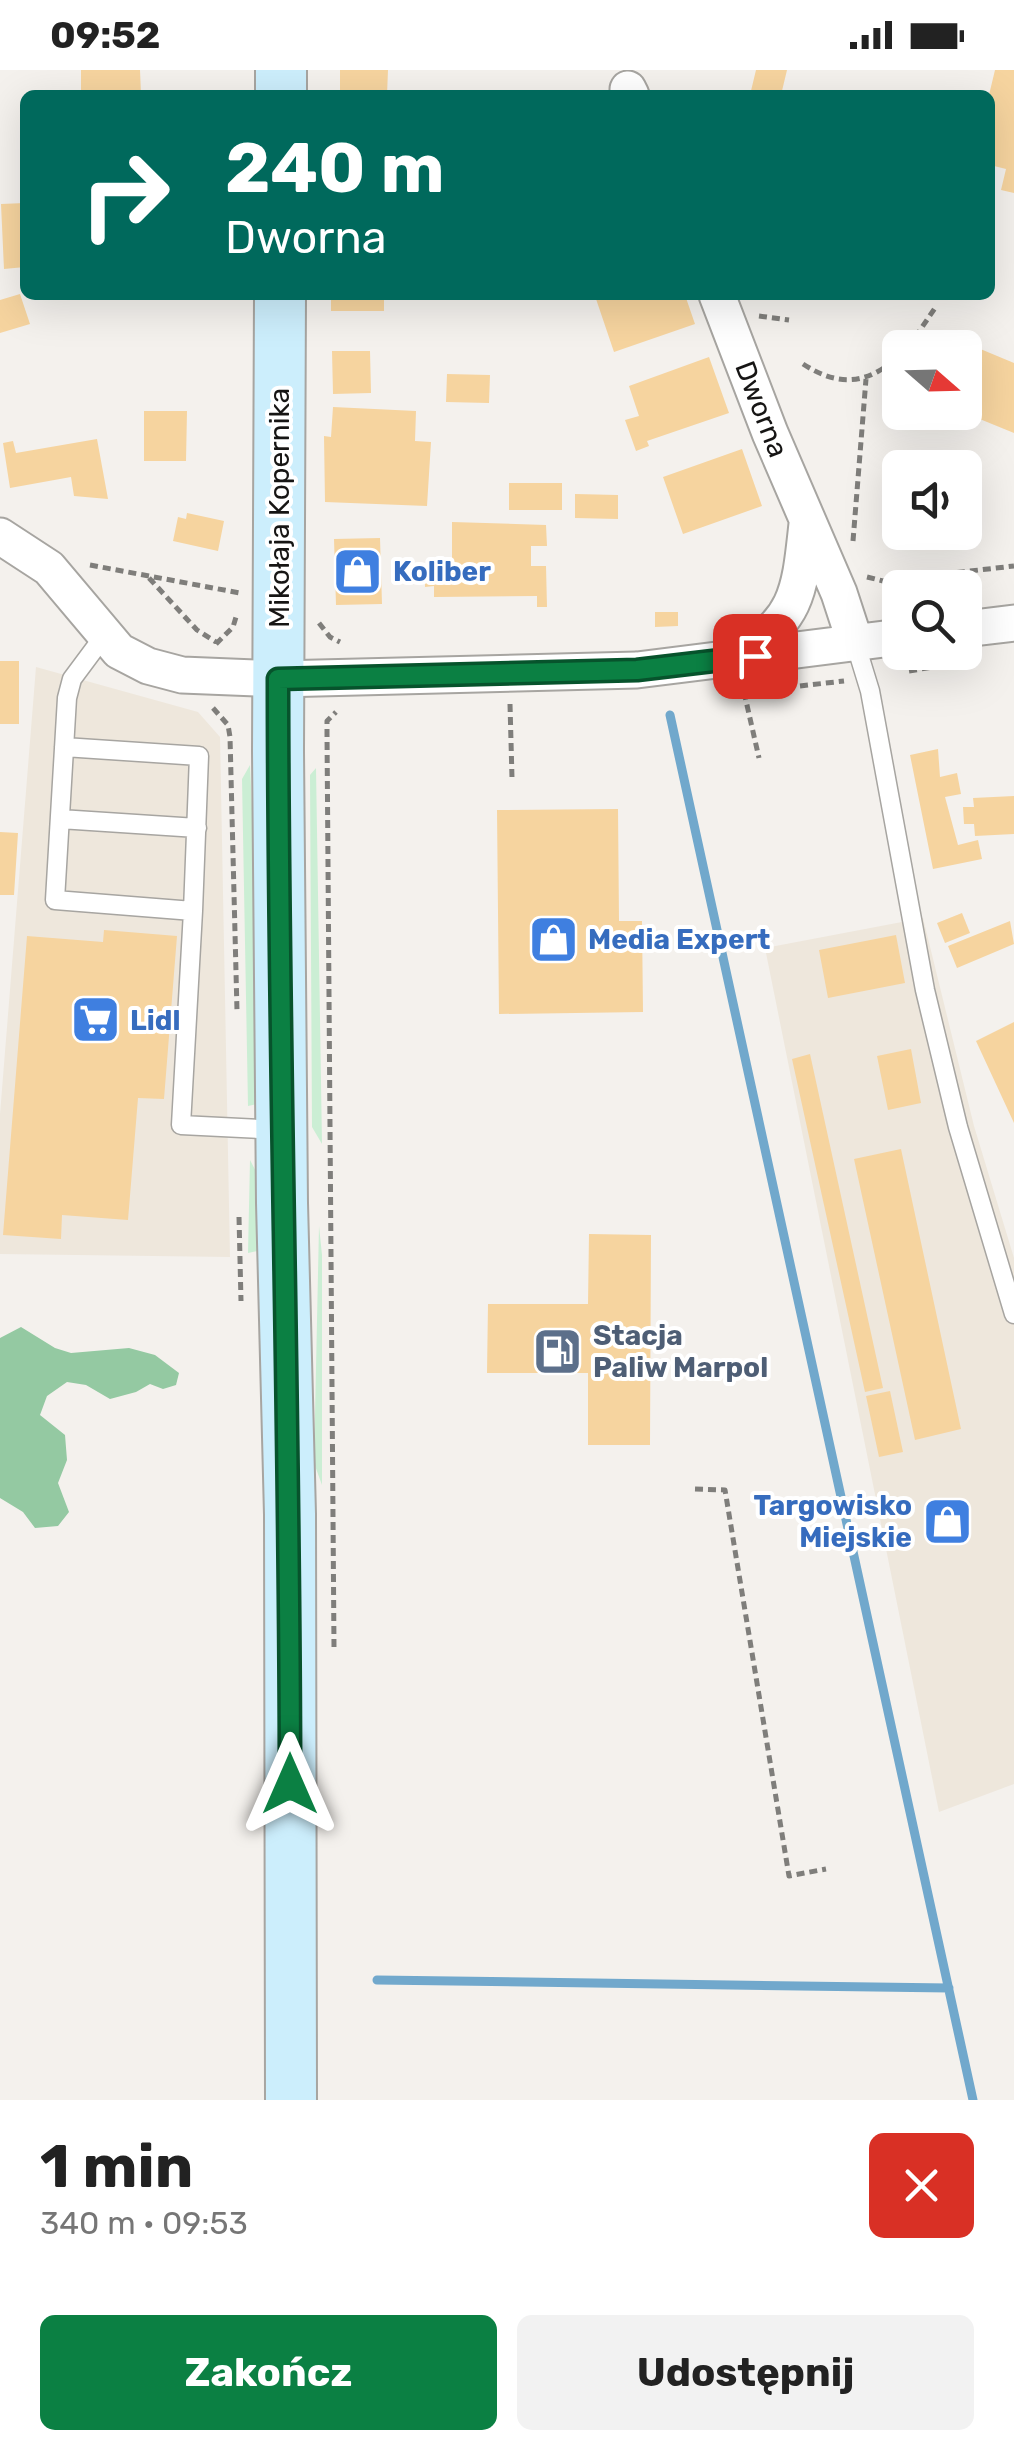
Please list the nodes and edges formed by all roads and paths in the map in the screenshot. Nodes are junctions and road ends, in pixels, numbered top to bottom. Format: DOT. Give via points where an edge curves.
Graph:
graph roads {
  1 [pos="280,300"];
  2 [pos="720,300"];
  3 [pos="938,305"];
  4 [pos="921,330"];
  5 [pos="804,364"];
  6 [pos="882,368"];
  7 [pos="866,379"];
  8 [pos="807,523"];
  9 [pos="0,536"];
  10 [pos="853,546"];
  11 [pos="73,562"];
  12 [pos="1014,566"];
  13 [pos="860,570"];
  14 [pos="147,575"];
  15 [pos="318,612"];
  16 [pos="1014,622"];
  17 [pos="982,626"];
  18 [pos="104,636"];
  19 [pos="882,639"];
  20 [pos="855,642"];
  21 [pos="218,643"];
  22 [pos="210,647"];
  23 [pos="351,648"];
  24 [pos="722,660"];
  25 [pos="278,679"];
  26 [pos="744,692"];
  27 [pos="510,700"];
  28 [pos="203,702"];
  29 [pos="340,710"];
  30 [pos="64,747"];
  31 [pos="328,751"];
  32 [pos="760,758"];
  33 [pos="512,778"];
  34 [pos="60,819"];
  35 [pos="197,828"];
  36 [pos="194,910"];
  37 [pos="237,1029"];
  38 [pos="282,1130"];
  39 [pos="239,1204"];
  40 [pos="1014,1314"];
  41 [pos="243,1316"];
  42 [pos="695,1489"];
  43 [pos="826,1870"];
  44 [pos="291,2100"];
  1 -- 25 [label="main road, Mikołaja Kopernika"];
  2 -- 8 [label="street, Dworna"];
  3 -- 4 [label="path"];
  5 -- 7 [label="path" via="832,378"];
  6 -- 7 [label="path"];
  7 -- 10 [label="path"];
  8 -- 20 [label="street, Dworna"];
  8 -- 24 [label="street, Dworna" via="802,571 783,622"];
  9 -- 18 [label="street, Dworna" via="49,568"];
  11 -- 14 [label="path"];
  12 -- 13 [label="path" via="883,581"];
  14 -- 21 [label="path" via="197,630"];
  14 -- 21 [label="path" via="240,593 233,627"];
  15 -- 23 [label="path" via="322,629"];
  16 -- 17 [label="street"];
  18 -- 25 [label="street, Dworna" via="131,659 182,675"];
  18 -- 30 [label="lane" via="72,679"];
  19 -- 20 [label="street, Dworna"];
  20 -- 24 [label="street, Dworna"];
  20 -- 40 [label="lane" via="958,1127"];
  21 -- 22 [label="path"];
  24 -- 25 [label="street, Dworna" via="637,670"];
  25 -- 38 [label="main road, Mikołaja Kopernika"];
  26 -- 32 [label="path"];
  27 -- 33 [label="path"];
  28 -- 37 [label="path" via="223,717 230,737"];
  29 -- 31 [label="path" via="330,714"];
  30 -- 34 [label="lane"];
  30 -- 35 [label="lane" via="200,756"];
  34 -- 35 [label="lane"];
  34 -- 36 [label="lane" via="55,900"];
  35 -- 36 [label="lane"];
  36 -- 38 [label="lane" via="180,1124"];
  38 -- 44 [label="main road, Mikołaja Kopernika"];
  39 -- 41 [label="path"];
  42 -- 43 [label="path" via="725,1490 789,1876"];
}
